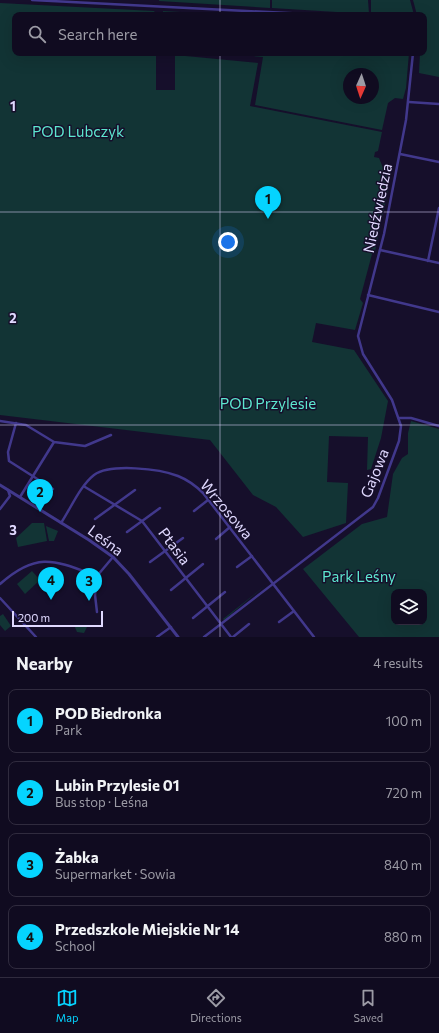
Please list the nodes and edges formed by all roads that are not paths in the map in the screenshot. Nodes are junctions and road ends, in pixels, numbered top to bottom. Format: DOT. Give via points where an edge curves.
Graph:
graph roads {
  1 [pos="32,0"];
  2 [pos="268,12"];
  3 [pos="413,56"];
  4 [pos="409,102"];
  5 [pos="439,104"];
  6 [pos="400,154"];
  7 [pos="439,162"];
  8 [pos="439,208"];
  9 [pos="380,250"];
  10 [pos="428,261"];
  11 [pos="439,263"];
  12 [pos="368,295"];
  13 [pos="439,312"];
  14 [pos="399,418"];
  15 [pos="0,421"];
  16 [pos="16,423"];
  17 [pos="439,426"];
  18 [pos="111,435"];
  19 [pos="54,442"];
  20 [pos="32,477"];
  21 [pos="0,485"];
  22 [pos="84,486"];
  23 [pos="7,489"];
  24 [pos="53,489"];
  25 [pos="135,490"];
  26 [pos="20,497"];
  27 [pos="208,500"];
  28 [pos="114,504"];
  29 [pos="160,508"];
  30 [pos="0,510"];
  31 [pos="194,511"];
  32 [pos="95,519"];
  33 [pos="142,520"];
  34 [pos="61,523"];
  35 [pos="230,527"];
  36 [pos="127,532"];
  37 [pos="183,538"];
  38 [pos="216,538"];
  39 [pos="165,551"];
  40 [pos="252,556"];
  41 [pos="113,557"];
  42 [pos="150,562"];
  43 [pos="203,564"];
  44 [pos="237,567"];
  45 [pos="97,576"];
  46 [pos="186,578"];
  47 [pos="0,584"];
  48 [pos="273,584"];
  49 [pos="171,590"];
  50 [pos="225,592"];
  51 [pos="0,598"];
  52 [pos="208,606"];
  53 [pos="294,611"];
  54 [pos="97,612"];
  55 [pos="193,618"];
  56 [pos="280,622"];
  57 [pos="221,624"];
  58 [pos="250,624"];
  59 [pos="171,627"];
  60 [pos="36,637"];
  61 [pos="157,637"];
  62 [pos="178,637"];
  63 [pos="204,637"];
  64 [pos="232,637"];
  65 [pos="314,637"];
  1 -- 2 [label="street"];
  3 -- 4 [label="street, Niedźwiedzia"];
  4 -- 5 [label="street"];
  4 -- 6 [label="street, Niedźwiedzia"];
  6 -- 7 [label="street"];
  6 -- 9 [label="street, Niedźwiedzia"];
  8 -- 10 [label="street"];
  9 -- 10 [label="street"];
  9 -- 12 [label="street, Niedźwiedzia"];
  10 -- 11 [label="street"];
  12 -- 13 [label="street"];
  12 -- 14 [label="street, Gajowa" via="359,331 359,345 392,400"];
  14 -- 17 [label="street" via="410,418"];
  14 -- 48 [label="street, Gajowa" via="400,437 375,504"];
  15 -- 16 [label="street"];
  16 -- 19 [label="street" via="26,425"];
  16 -- 20 [label="street" via="8,452 9,461"];
  18 -- 19 [label="street" via="85,446"];
  19 -- 20 [label="street"];
  20 -- 24 [label="street"];
  20 -- 26 [label="street"];
  21 -- 23 [label="street, Leśna"];
  22 -- 27 [label="street, Wrzosowa" via="99,472 122,467 179,476 197,487"];
  22 -- 28 [label="street, Ptasia"];
  22 -- 34 [label="street, Wrzosowa"];
  23 -- 26 [label="street, Leśna"];
  23 -- 30 [label="street" via="10,496"];
  25 -- 28 [label="street"];
  26 -- 34 [label="street, Leśna"];
  27 -- 31 [label="street"];
  27 -- 35 [label="street, Wrzosowa"];
  28 -- 32 [label="street"];
  28 -- 33 [label="street, Ptasia"];
  29 -- 33 [label="street"];
  33 -- 36 [label="street"];
  33 -- 39 [label="street, Ptasia"];
  34 -- 41 [label="street, Leśna"];
  35 -- 38 [label="street"];
  35 -- 40 [label="street, Wrzosowa"];
  37 -- 39 [label="street"];
  39 -- 42 [label="street"];
  39 -- 46 [label="street, Ptasia"];
  40 -- 44 [label="street"];
  40 -- 48 [label="street, Wrzosowa"];
  41 -- 45 [label="street"];
  41 -- 59 [label="street, Leśna"];
  43 -- 46 [label="street"];
  45 -- 47 [label="street" via="56,562 31,563"];
  45 -- 54 [label="street"];
  46 -- 49 [label="street"];
  46 -- 52 [label="street, Ptasia"];
  48 -- 53 [label="street, Wrzosowa"];
  48 -- 57 [label="street, Gajowa"];
  50 -- 52 [label="street"];
  51 -- 60 [label="street"];
  52 -- 55 [label="street"];
  52 -- 57 [label="street, Ptasia"];
  53 -- 56 [label="street"];
  53 -- 65 [label="street, Wrzosowa"];
  57 -- 63 [label="street, Gajowa"];
  57 -- 64 [label="street, Ptasia"];
  58 -- 64 [label="street"];
  59 -- 61 [label="street"];
  59 -- 62 [label="street, Leśna"];
}
